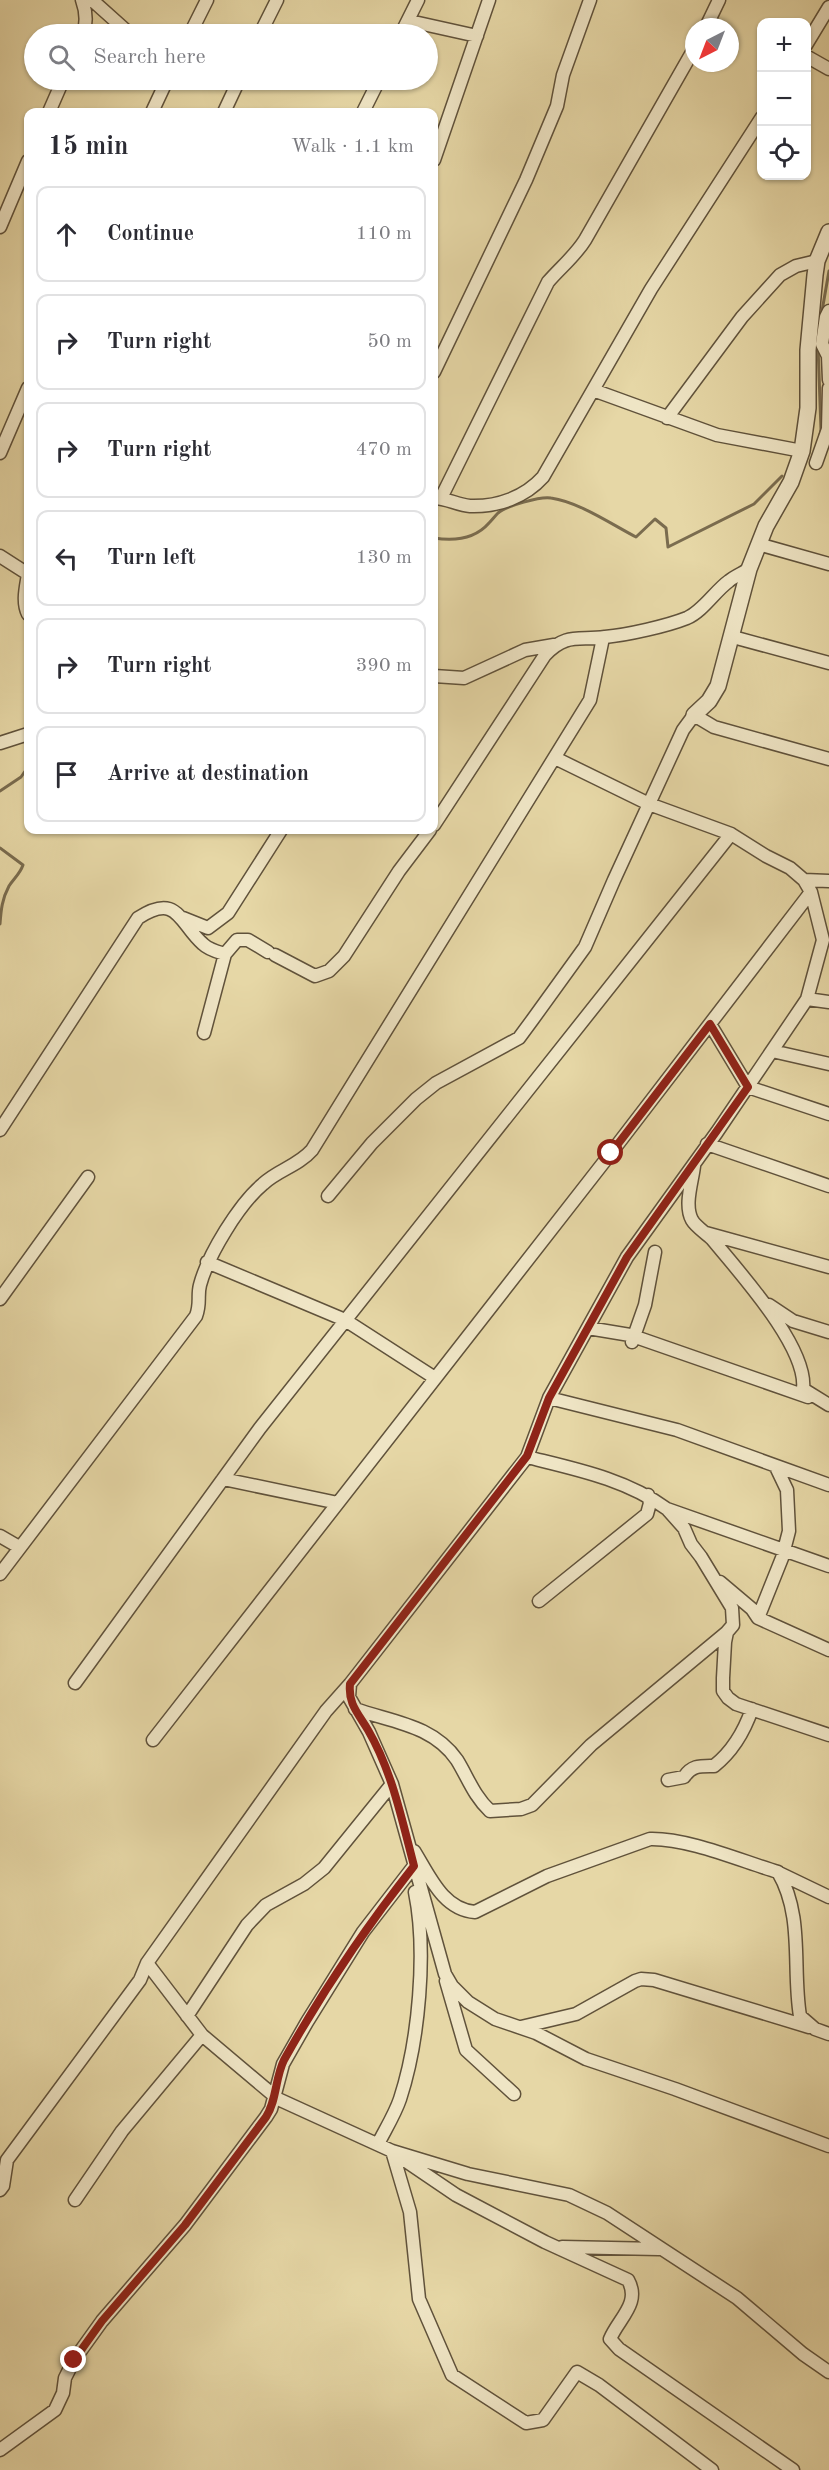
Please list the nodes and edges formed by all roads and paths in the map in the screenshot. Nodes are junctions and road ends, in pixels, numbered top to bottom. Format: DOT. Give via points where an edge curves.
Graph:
graph roads {
  1 [pos="82,0"];
  2 [pos="92,0"];
  3 [pos="207,0"];
  4 [pos="277,0"];
  5 [pos="418,0"];
  6 [pos="489,0"];
  7 [pos="590,0"];
  8 [pos="719,0"];
  9 [pos="829,7"];
  10 [pos="710,18"];
  11 [pos="85,24"];
  12 [pos="119,24"];
  13 [pos="195,24"];
  14 [pos="265,24"];
  15 [pos="406,24"];
  16 [pos="438,27"];
  17 [pos="477,36"];
  18 [pos="811,38"];
  19 [pos="811,58"];
  20 [pos="685,65"];
  21 [pos="829,69"];
  22 [pos="59,90"];
  23 [pos="162,90"];
  24 [pos="234,90"];
  25 [pos="374,90"];
  26 [pos="51,108"];
  27 [pos="154,108"];
  28 [pos="226,108"];
  29 [pos="365,108"];
  30 [pos="757,125"];
  31 [pos="438,148"];
  32 [pos="24,170"];
  33 [pos="0,227"];
  34 [pos="829,232"];
  35 [pos="817,261"];
  36 [pos="829,310"];
  37 [pos="808,350"];
  38 [pos="829,356"];
  39 [pos="438,364"];
  40 [pos="829,380"];
  41 [pos="829,388"];
  42 [pos="593,390"];
  43 [pos="24,397"];
  44 [pos="667,418"];
  45 [pos="0,453"];
  46 [pos="801,455"];
  47 [pos="816,463"];
  48 [pos="829,466"];
  49 [pos="438,496"];
  50 [pos="438,498"];
  51 [pos="758,544"];
  52 [pos="0,556"];
  53 [pos="829,564"];
  54 [pos="749,569"];
  55 [pos="24,571"];
  56 [pos="733,637"];
  57 [pos="603,638"];
  58 [pos="555,645"];
  59 [pos="829,663"];
  60 [pos="438,675"];
  61 [pos="694,716"];
  62 [pos="24,735"];
  63 [pos="0,743"];
  64 [pos="555,758"];
  65 [pos="829,759"];
  66 [pos="649,804"];
  67 [pos="438,819"];
  68 [pos="278,834"];
  69 [pos="427,834"];
  70 [pos="731,834"];
  71 [pos="804,880"];
  72 [pos="829,881"];
  73 [pos="811,892"];
  74 [pos="182,917"];
  75 [pos="826,940"];
  76 [pos="225,954"];
  77 [pos="807,999"];
  78 [pos="829,1002"];
  79 [pos="710,1024"];
  80 [pos="204,1033"];
  81 [pos="772,1051"];
  82 [pos="829,1064"];
  83 [pos="748,1087"];
  84 [pos="829,1114"];
  85 [pos="0,1131"];
  86 [pos="707,1144"];
  87 [pos="695,1162"];
  88 [pos="88,1177"];
  89 [pos="829,1186"];
  90 [pos="327,1196"];
  91 [pos="706,1233"];
  92 [pos="655,1252"];
  93 [pos="207,1262"];
  94 [pos="829,1267"];
  95 [pos="757,1294"];
  96 [pos="0,1299"];
  97 [pos="345,1320"];
  98 [pos="588,1328"];
  99 [pos="829,1332"];
  100 [pos="633,1340"];
  101 [pos="435,1378"];
  102 [pos="549,1398"];
  103 [pos="825,1403"];
  104 [pos="527,1456"];
  105 [pos="776,1467"];
  106 [pos="223,1479"];
  107 [pos="829,1485"];
  108 [pos="648,1495"];
  109 [pos="338,1503"];
  110 [pos="667,1509"];
  111 [pos="0,1536"];
  112 [pos="19,1547"];
  113 [pos="785,1549"];
  114 [pos="829,1566"];
  115 [pos="0,1574"];
  116 [pos="710,1574"];
  117 [pos="539,1601"];
  118 [pos="755,1614"];
  119 [pos="730,1629"];
  120 [pos="829,1650"];
  121 [pos="75,1683"];
  122 [pos="350,1684"];
  123 [pos="355,1709"];
  124 [pos="752,1709"];
  125 [pos="829,1735"];
  126 [pos="153,1740"];
  127 [pos="668,1780"];
  128 [pos="392,1784"];
  129 [pos="408,1843"];
  130 [pos="413,1868"];
  131 [pos="778,1872"];
  132 [pos="829,1897"];
  133 [pos="147,1963"];
  134 [pos="445,1974"];
  135 [pos="187,2016"];
  136 [pos="521,2027"];
  137 [pos="816,2029"];
  138 [pos="829,2034"];
  139 [pos="202,2035"];
  140 [pos="514,2094"];
  141 [pos="275,2096"];
  142 [pos="378,2144"];
  143 [pos="829,2146"];
  144 [pos="392,2151"];
  145 [pos="0,2190"];
  146 [pos="75,2200"];
  147 [pos="556,2247"];
  148 [pos="660,2249"];
  149 [pos="829,2372"];
  150 [pos="0,2450"];
  151 [pos="712,2470"];
  152 [pos="793,2470"];
  1 -- 11 [label="street"];
  2 -- 12 [label="street"];
  3 -- 13 [label="street"];
  4 -- 14 [label="street"];
  5 -- 15 [label="street"];
  6 -- 17 [label="street"];
  7 -- 39 [label="street" via="563,75 557,106"];
  8 -- 10 [label="street"];
  9 -- 18 [label="street"];
  16 -- 17 [label="street"];
  17 -- 31 [label="street"];
  19 -- 21 [label="street"];
  20 -- 49 [label="street" via="574,258 548,282"];
  22 -- 26 [label="street"];
  23 -- 27 [label="street"];
  24 -- 28 [label="street"];
  25 -- 29 [label="street"];
  30 -- 42 [label="street" via="651,289"];
  32 -- 33 [label="street"];
  34 -- 35 [label="street"];
  35 -- 37 [label="street"];
  35 -- 44 [label="street" via="795,266 780,275 742,317"];
  36 -- 38 [label="street" via="822,345"];
  37 -- 38 [label="street"];
  37 -- 46 [label="street" via="808,408"];
  38 -- 40 [label="street"];
  41 -- 47 [label="street" via="828,429"];
  42 -- 44 [label="street"];
  42 -- 50 [label="street" via="543,477 532,489 496,504 469,506"];
  43 -- 45 [label="street"];
  44 -- 46 [label="street" via="717,435"];
  46 -- 47 [label="street"];
  46 -- 51 [label="street"];
  47 -- 48 [label="street"];
  51 -- 53 [label="street"];
  51 -- 54 [label="street"];
  52 -- 55 [label="street"];
  54 -- 56 [label="street"];
  54 -- 57 [label="street" via="688,617"];
  56 -- 59 [label="street"];
  56 -- 61 [label="street" via="718,686"];
  57 -- 58 [label="street" via="587,636"];
  57 -- 64 [label="street" via="590,700"];
  58 -- 60 [label="street" via="525,650 464,678"];
  58 -- 67 [label="street"];
  61 -- 65 [label="street" via="714,727"];
  61 -- 66 [label="street" via="683,730"];
  62 -- 63 [label="street"];
  64 -- 66 [label="street"];
  64 -- 93 [label="street" via="312,1150 250,1195"];
  66 -- 70 [label="street"];
  66 -- 90 [label="street" via="585,947 519,1038 416,1098"];
  68 -- 74 [label="street" via="228,914 208,928"];
  69 -- 76 [label="street" via="344,956 329,971 315,976 248,940 237,940"];
  70 -- 71 [label="street"];
  70 -- 97 [label="street"];
  71 -- 72 [label="street"];
  71 -- 73 [label="street"];
  73 -- 75 [label="street"];
  73 -- 79 [label="street"];
  74 -- 76 [label="street" via="203,945"];
  74 -- 85 [label="street" via="165,908 152,909 138,918"];
  75 -- 77 [label="street"];
  76 -- 80 [label="street"];
  77 -- 78 [label="street"];
  77 -- 81 [label="street"];
  79 -- 83 [label="street"];
  79 -- 101 [label="street"];
  81 -- 82 [label="street"];
  81 -- 83 [label="street"];
  83 -- 84 [label="street"];
  83 -- 86 [label="street"];
  86 -- 87 [label="street"];
  86 -- 89 [label="street"];
  87 -- 91 [label="street" via="688,1207 693,1222"];
  87 -- 98 [label="street" via="627,1257"];
  88 -- 96 [label="street"];
  91 -- 94 [label="street"];
  91 -- 95 [label="street"];
  92 -- 100 [label="street" via="645,1305"];
  93 -- 97 [label="street"];
  93 -- 112 [label="street" via="196,1316"];
  95 -- 99 [label="street" via="793,1321"];
  95 -- 103 [label="street" via="790,1346 804,1377 803,1389"];
  97 -- 101 [label="street"];
  97 -- 106 [label="street"];
  98 -- 100 [label="street"];
  98 -- 102 [label="street"];
  100 -- 103 [label="street"];
  101 -- 109 [label="street"];
  102 -- 104 [label="street"];
  102 -- 105 [label="street" via="677,1430"];
  104 -- 108 [label="street" via="599,1475"];
  104 -- 122 [label="street"];
  105 -- 107 [label="street"];
  105 -- 113 [label="street" via="788,1490 789,1531"];
  106 -- 109 [label="street"];
  106 -- 121 [label="street"];
  108 -- 110 [label="street"];
  108 -- 117 [label="street" via="647,1514"];
  109 -- 126 [label="street"];
  110 -- 113 [label="street"];
  110 -- 116 [label="street" via="684,1528"];
  111 -- 112 [label="street"];
  112 -- 115 [label="street"];
  113 -- 114 [label="street"];
  113 -- 118 [label="street"];
  116 -- 118 [label="street"];
  116 -- 119 [label="street" via="732,1608"];
  118 -- 119 [label="street"];
  118 -- 120 [label="street"];
  119 -- 123 [label="street" via="591,1746 532,1805 521,1809 490,1810 477,1798 443,1742 431,1734"];
  119 -- 124 [label="street" via="723,1658 723,1691 736,1704"];
  122 -- 123 [label="street" via="349,1697"];
  122 -- 133 [label="street" via="326,1711"];
  123 -- 128 [label="street"];
  124 -- 125 [label="street"];
  124 -- 127 [label="street" via="745,1729 725,1758 714,1766 698,1766 689,1769 684,1777"];
  128 -- 129 [label="street"];
  128 -- 135 [label="street" via="324,1868 266,1905 247,1925"];
  129 -- 130 [label="street"];
  129 -- 131 [label="street" via="442,1895 463,1911 475,1912 547,1876 650,1839 681,1843"];
  130 -- 134 [label="street"];
  130 -- 141 [label="street" via="363,1932 307,2022 283,2064"];
  130 -- 142 [label="street" via="421,1968 412,2043 400,2100"];
  131 -- 132 [label="street"];
  131 -- 137 [label="street" via="790,1897 794,1919 800,2016"];
  133 -- 135 [label="street"];
  133 -- 145 [label="street" via="140,1980 7,2160"];
  134 -- 136 [label="street" via="468,2002 495,2019"];
  134 -- 140 [label="street" via="466,2050"];
  135 -- 139 [label="street"];
  136 -- 137 [label="street" via="576,2014 634,1981 648,1979"];
  136 -- 143 [label="street" via="586,2059"];
  137 -- 138 [label="street"];
  139 -- 141 [label="street"];
  139 -- 146 [label="street" via="122,2131"];
  141 -- 142 [label="street"];
  141 -- 150 [label="street" via="271,2109 239,2155 74,2360 55,2410"];
  142 -- 144 [label="street"];
  144 -- 147 [label="street" via="456,2195"];
  144 -- 148 [label="street" via="468,2174 569,2195 607,2212"];
  144 -- 151 [label="street" via="410,2212 419,2299 452,2375 526,2423 543,2420 577,2372"];
  147 -- 148 [label="street"];
  147 -- 152 [label="street" via="628,2280 634,2290 633,2301 610,2339 619,2349"];
  148 -- 149 [label="street" via="737,2298 803,2355"];
}
